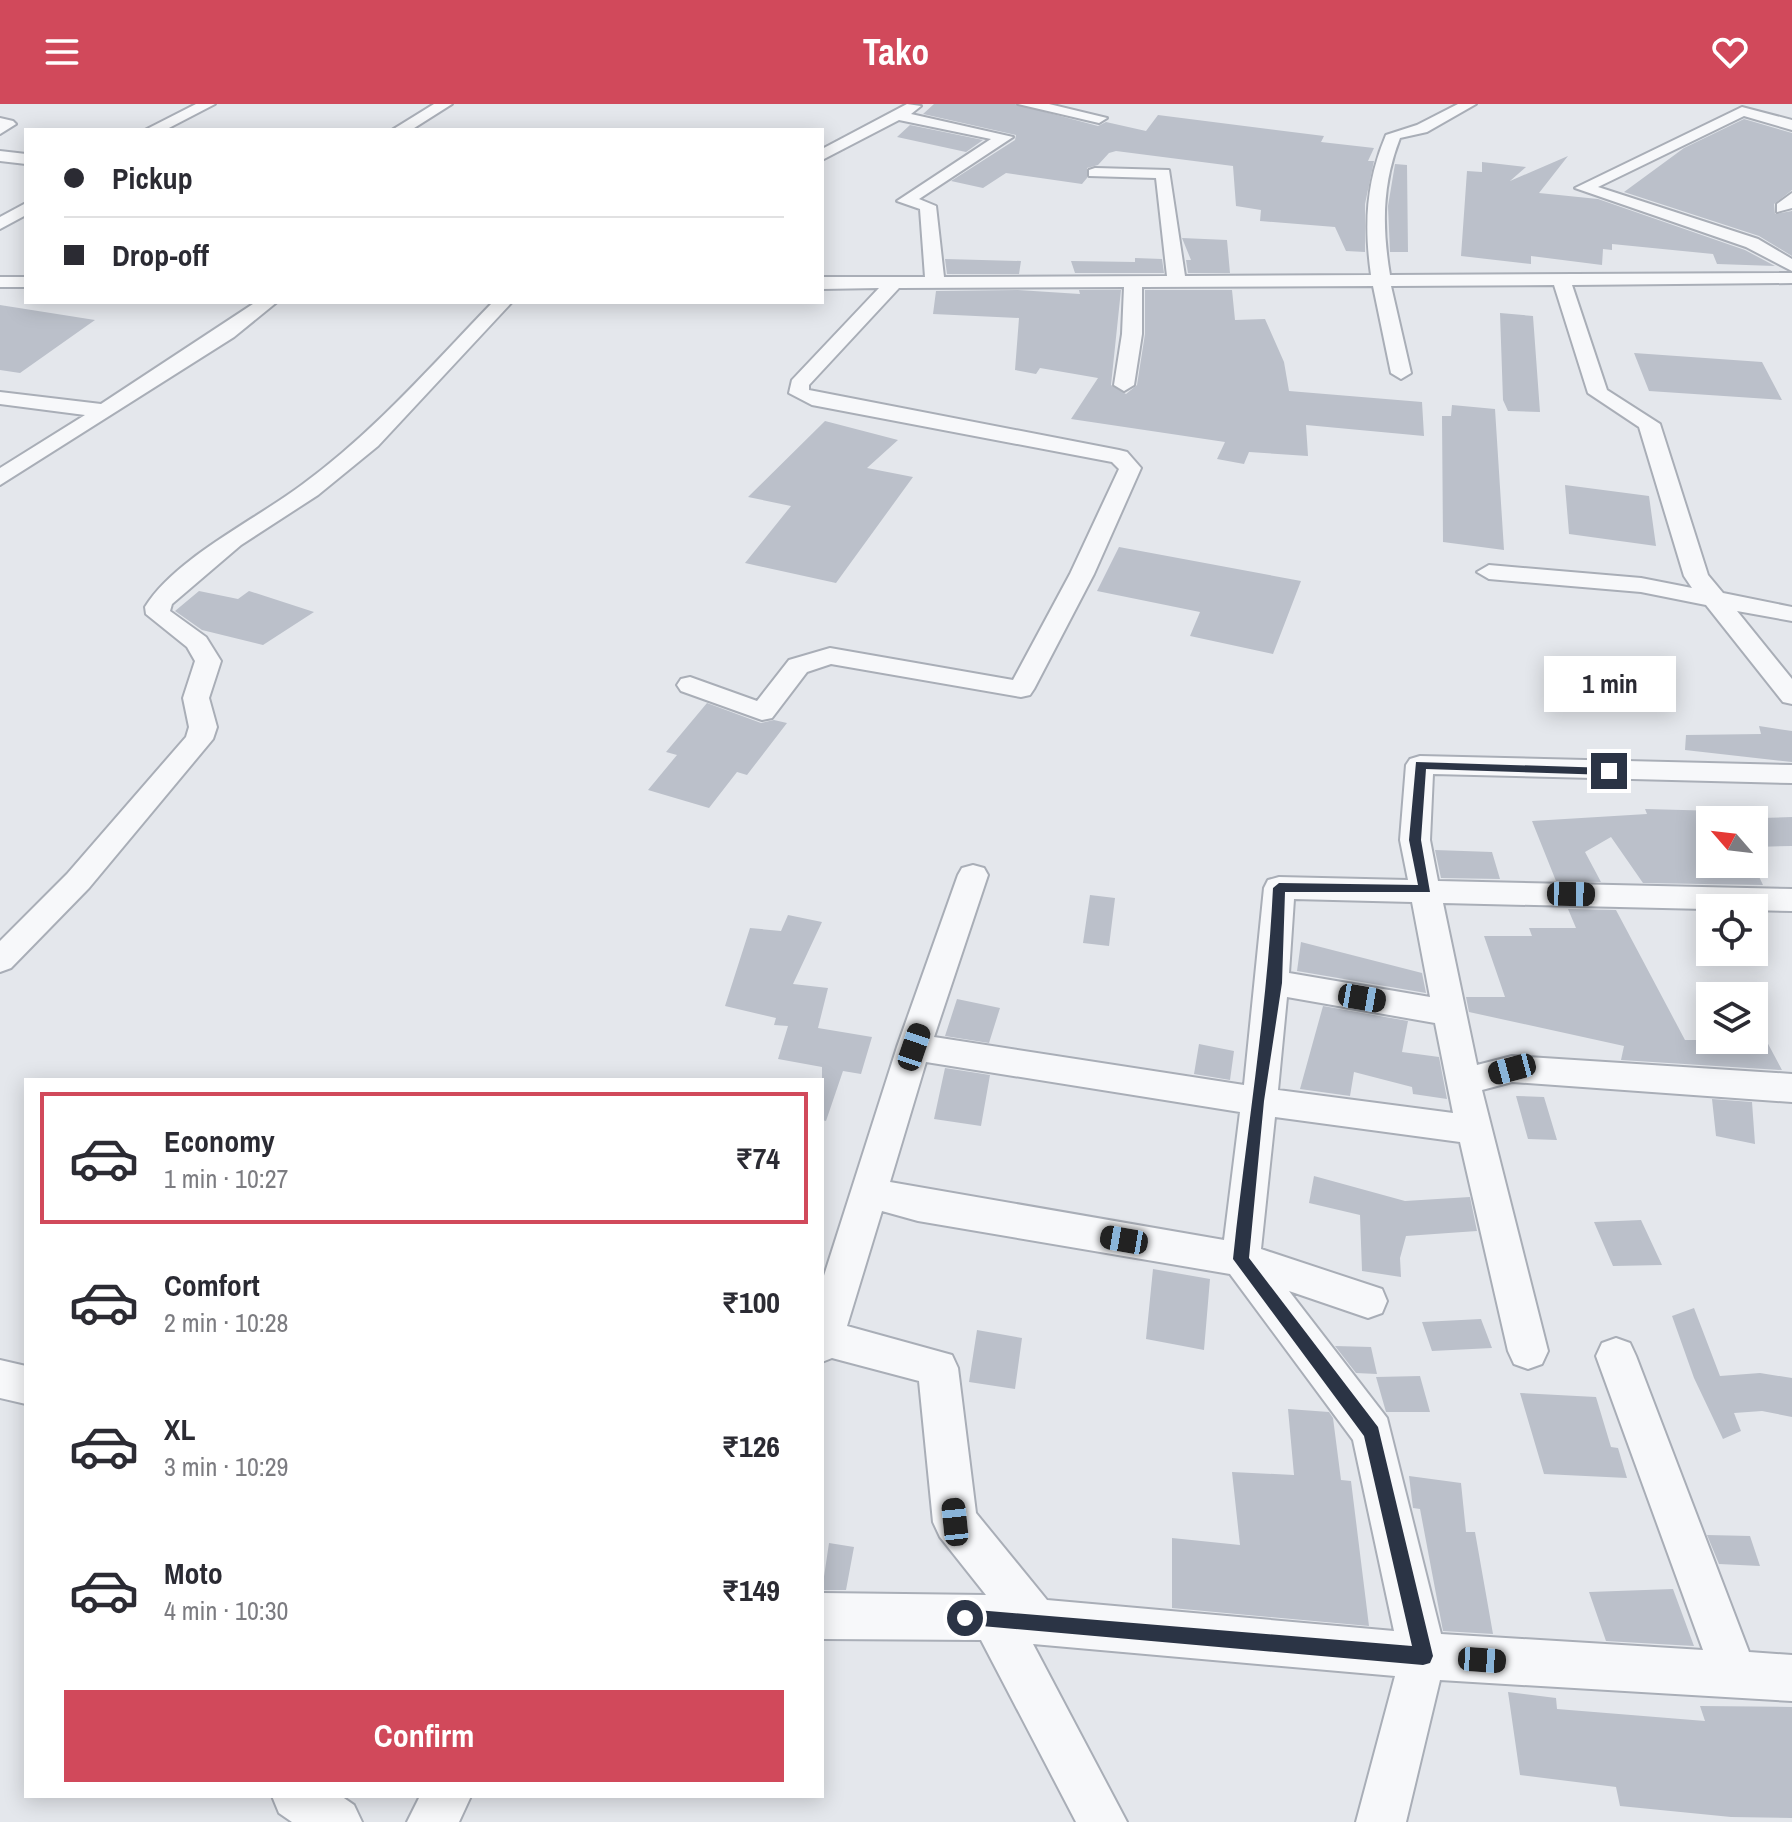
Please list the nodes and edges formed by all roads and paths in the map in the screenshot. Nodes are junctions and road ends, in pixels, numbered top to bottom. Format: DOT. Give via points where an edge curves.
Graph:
graph roads {
  1 [pos="208,104"];
  2 [pos="445,104"];
  3 [pos="917,104"];
  4 [pos="1025,104"];
  5 [pos="1469,104"];
  6 [pos="1717,104"];
  7 [pos="1049,109"];
  8 [pos="1742,111"];
  9 [pos="896,115"];
  10 [pos="1099,118"];
  11 [pos="1792,125"];
  12 [pos="157,128"];
  13 [pos="403,128"];
  14 [pos="1016,130"];
  15 [pos="824,154"];
  16 [pos="0,156"];
  17 [pos="24,159"];
  18 [pos="1095,173"];
  19 [pos="24,209"];
  20 [pos="0,224"];
  21 [pos="1792,247"];
  22 [pos="1773,255"];
  23 [pos="1792,266"];
  24 [pos="1561,278"];
  25 [pos="1792,278"];
  26 [pos="1381,279"];
  27 [pos="1133,281"];
  28 [pos="1177,281"];
  29 [pos="0,282"];
  30 [pos="24,282"];
  31 [pos="895,282"];
  32 [pos="935,282"];
  33 [pos="824,283"];
  34 [pos="265,304"];
  35 [pos="501,304"];
  36 [pos="1401,373"];
  37 [pos="1124,385"];
  38 [pos="0,398"];
  39 [pos="107,411"];
  40 [pos="0,478"];
  41 [pos="1489,572"];
  42 [pos="1716,602"];
  43 [pos="1792,614"];
  44 [pos="690,685"];
  45 [pos="1792,696"];
  46 [pos="1792,774"];
  47 [pos="973,875"];
  48 [pos="1425,889"];
  49 [pos="1792,900"];
  50 [pos="0,960"];
  51 [pos="1275,983"];
  52 [pos="1449,1013"];
  53 [pos="914,1047"];
  54 [pos="1463,1082"];
  55 [pos="1792,1088"];
  56 [pos="1257,1101"];
  57 [pos="1473,1130"];
  58 [pos="869,1192"];
  59 [pos="1241,1259"];
  60 [pos="1368,1301"];
  61 [pos="824,1338"];
  62 [pos="824,1341"];
  63 [pos="1528,1351"];
  64 [pos="1616,1356"];
  65 [pos="0,1379"];
  66 [pos="24,1385"];
  67 [pos="824,1616"];
  68 [pos="1015,1620"];
  69 [pos="1423,1656"];
  70 [pos="1735,1675"];
  71 [pos="1792,1678"];
  72 [pos="299,1798"];
  73 [pos="446,1798"];
  74 [pos="337,1822"];
  75 [pos="432,1822"];
  76 [pos="1102,1822"];
  77 [pos="1381,1822"];
  1 -- 12 [label="street"];
  2 -- 13 [label="street"];
  3 -- 9 [label="street"];
  4 -- 7 [label="street"];
  5 -- 26 [label="street" via="1422,129 1394,135 1384,154 1376,197"];
  6 -- 8 [label="street"];
  7 -- 10 [label="street"];
  7 -- 14 [label="street"];
  8 -- 11 [label="street"];
  8 -- 22 [label="street" via="1583,188 1752,243"];
  9 -- 14 [label="street"];
  9 -- 15 [label="street"];
  14 -- 32 [label="street" via="905,201 928,206"];
  16 -- 17 [label="street"];
  18 -- 28 [label="street" via="1163,173"];
  19 -- 20 [label="street"];
  21 -- 22 [label="street"];
  22 -- 23 [label="street"];
  24 -- 25 [label="street"];
  24 -- 26 [label="street"];
  24 -- 42 [label="street" via="1598,393 1649,424 1696,576"];
  26 -- 28 [label="street"];
  26 -- 36 [label="street"];
  27 -- 28 [label="street"];
  27 -- 32 [label="street"];
  27 -- 37 [label="street"];
  29 -- 30 [label="street"];
  31 -- 32 [label="street"];
  31 -- 33 [label="street"];
  31 -- 44 [label="street" via="799,384 799,393 1119,457 1130,468 1082,574 1021,689 830,656 798,666 762,712"];
  34 -- 39 [label="street"];
  35 -- 50 [label="street" via="370,441 310,490 233,540 162,599 158,614 197,642 208,661 196,698 203,727 199,739 78,881"];
  38 -- 39 [label="street"];
  39 -- 40 [label="street"];
  41 -- 42 [label="street" via="1641,585"];
  42 -- 43 [label="street"];
  42 -- 45 [label="street"];
  46 -- 48 [label="street" via="1420,765 1415,840"];
  47 -- 53 [label="street"];
  48 -- 49 [label="street"];
  48 -- 51 [label="street" via="1279,888"];
  48 -- 52 [label="street"];
  51 -- 52 [label="street"];
  51 -- 56 [label="street"];
  52 -- 54 [label="street"];
  53 -- 56 [label="street"];
  53 -- 58 [label="street"];
  54 -- 55 [label="street" via="1512,1069"];
  54 -- 57 [label="street"];
  56 -- 57 [label="street"];
  56 -- 59 [label="street"];
  57 -- 63 [label="street"];
  58 -- 59 [label="street" via="918,1205"];
  58 -- 61 [label="street"];
  59 -- 60 [label="street"];
  59 -- 69 [label="street" via="1372,1432"];
  62 -- 68 [label="street" via="938,1368 955,1522"];
  64 -- 70 [label="street"];
  65 -- 66 [label="street"];
  67 -- 68 [label="street"];
  68 -- 69 [label="street"];
  68 -- 76 [label="street"];
  69 -- 70 [label="street"];
  69 -- 77 [label="street"];
  70 -- 71 [label="street"];
  72 -- 74 [label="street"];
  73 -- 75 [label="street"];
}
